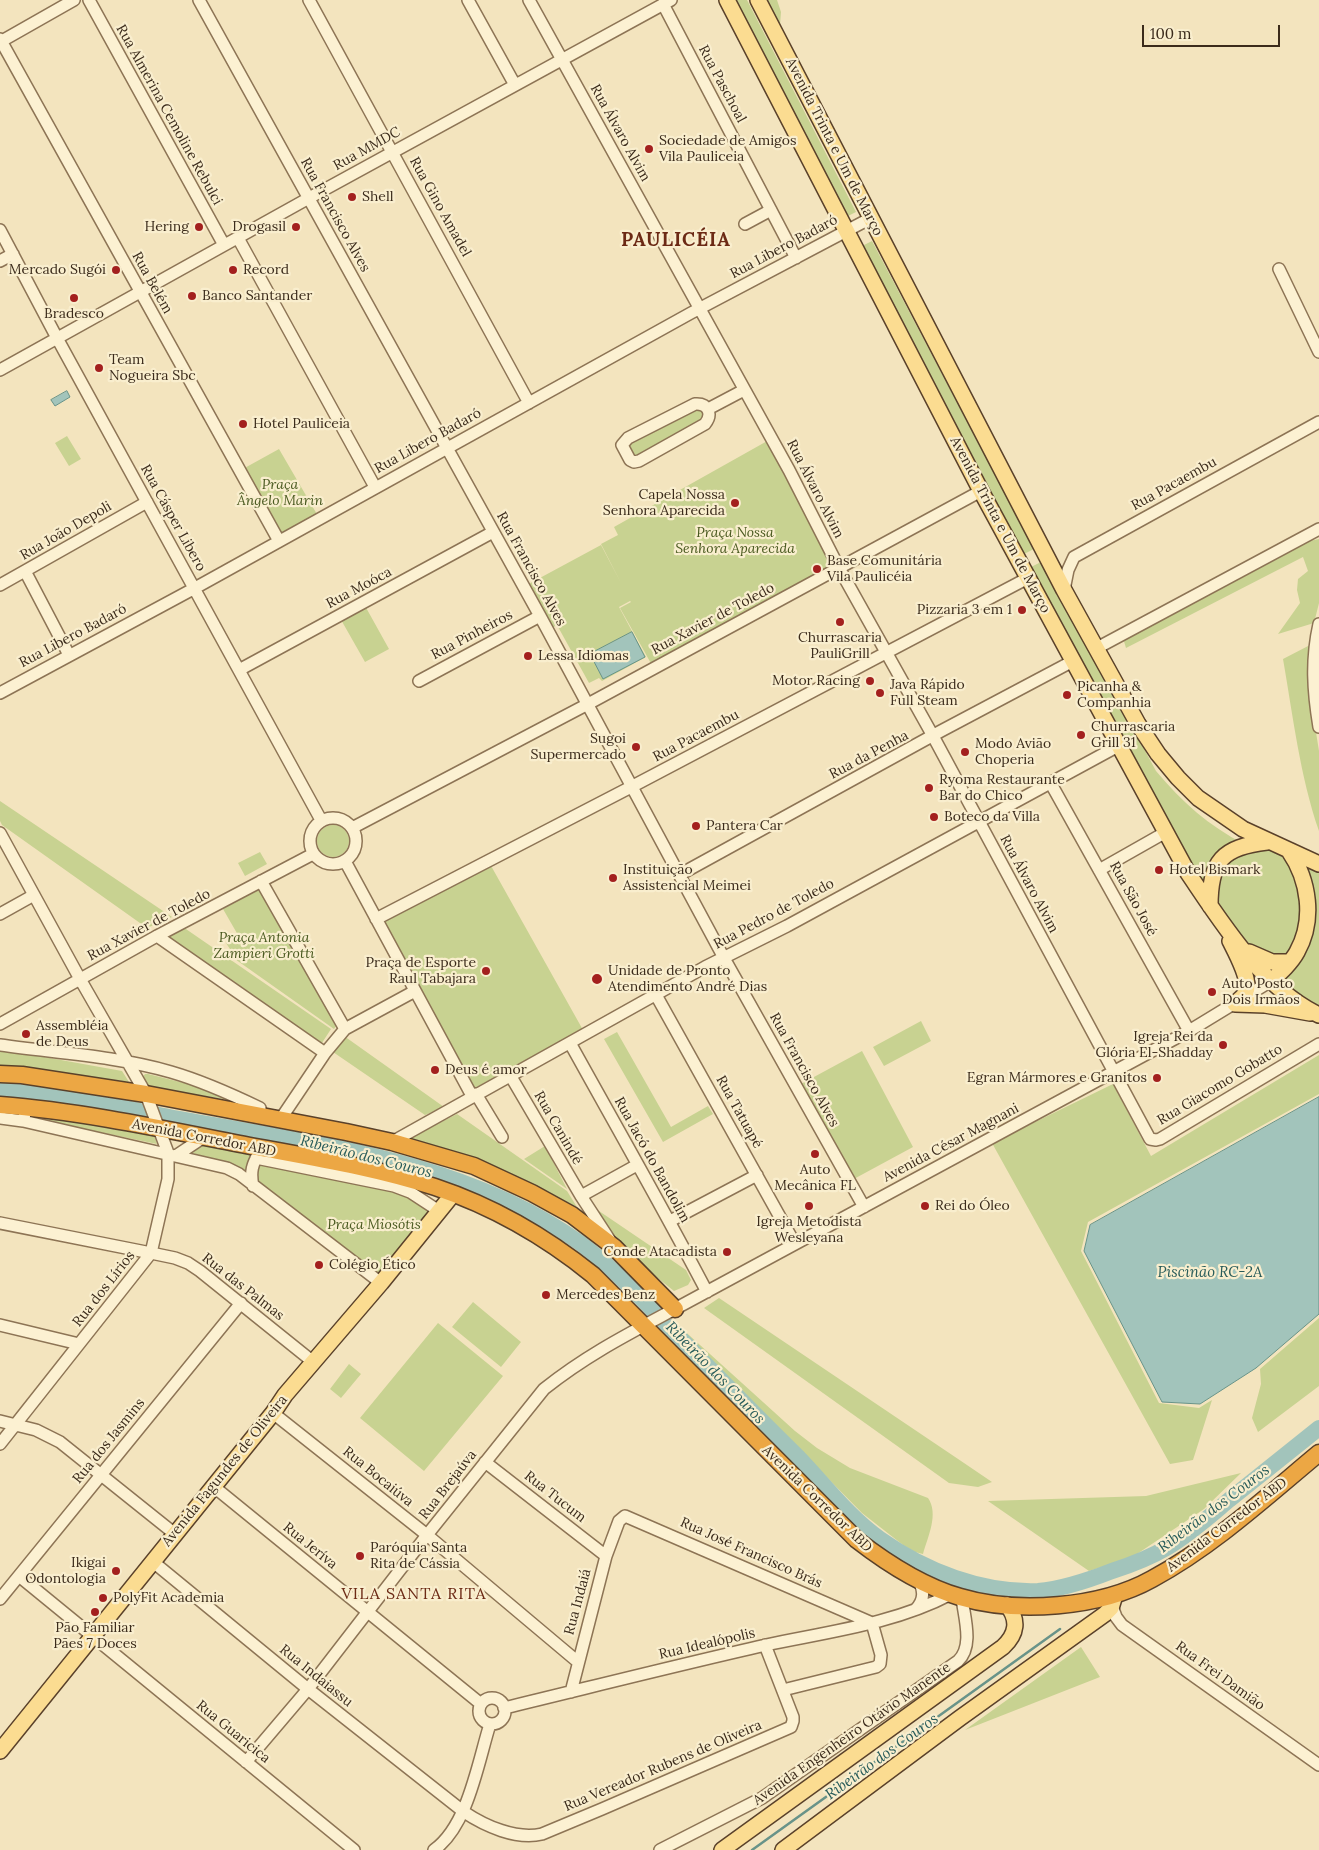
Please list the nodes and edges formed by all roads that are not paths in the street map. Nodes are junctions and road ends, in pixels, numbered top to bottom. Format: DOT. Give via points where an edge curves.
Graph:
graph roads {
  1 [pos="74,0"];
  2 [pos="89,0"];
  3 [pos="199,0"];
  4 [pos="309,0"];
  5 [pos="468,0"];
  6 [pos="529,0"];
  7 [pos="727,0"];
  8 [pos="758,0"];
  9 [pos="667,2"];
  10 [pos="0,41"];
  11 [pos="561,60"];
  12 [pos="515,85"];
  13 [pos="392,152"];
  14 [pos="309,198"];
  15 [pos="771,210"];
  16 [pos="871,218"];
  17 [pos="745,224"];
  18 [pos="0,230"];
  19 [pos="846,232"];
  20 [pos="238,238"];
  21 [pos="224,246"];
  22 [pos="13,254"];
  23 [pos="796,258"];
  24 [pos="0,261"];
  25 [pos="1279,269"];
  26 [pos="140,292"];
  27 [pos="700,308"];
  28 [pos="57,338"];
  29 [pos="1319,352"];
  30 [pos="0,370"];
  31 [pos="744,390"];
  32 [pos="530,403"];
  33 [pos="708,409"];
  34 [pos="1319,422"];
  35 [pos="447,448"];
  36 [pos="375,487"];
  37 [pos="981,491"];
  38 [pos="147,502"];
  39 [pos="1319,529"];
  40 [pos="494,532"];
  41 [pos="279,541"];
  42 [pos="839,568"];
  43 [pos="25,571"];
  44 [pos="1028,578"];
  45 [pos="0,585"];
  46 [pos="195,588"];
  47 [pos="1064,590"];
  48 [pos="540,616"];
  49 [pos="1319,624"];
  50 [pos="1097,648"];
  51 [pos="886,654"];
  52 [pos="69,655"];
  53 [pos="1073,661"];
  54 [pos="239,670"];
  55 [pos="419,681"];
  56 [pos="0,693"];
  57 [pos="588,704"];
  58 [pos="1319,727"];
  59 [pos="933,736"];
  60 [pos="1120,745"];
  61 [pos="1050,782"];
  62 [pos="631,787"];
  63 [pos="321,820"];
  64 [pos="978,821"];
  65 [pos="352,828"];
  66 [pos="1166,832"];
  67 [pos="0,833"];
  68 [pos="1267,842"];
  69 [pos="1288,851"];
  70 [pos="313,854"];
  71 [pos="346,861"];
  72 [pos="1319,864"];
  73 [pos="1099,870"];
  74 [pos="679,875"];
  75 [pos="261,881"];
  76 [pos="34,895"];
  77 [pos="1210,906"];
  78 [pos="0,914"];
  79 [pos="376,919"];
  80 [pos="1224,926"];
  81 [pos="157,936"];
  82 [pos="1242,948"];
  83 [pos="724,958"];
  84 [pos="1290,962"];
  85 [pos="80,979"];
  86 [pos="1271,981"];
  87 [pos="415,991"];
  88 [pos="656,995"];
  89 [pos="1235,1004"];
  90 [pos="1318,1014"];
  91 [pos="0,1024"];
  92 [pos="345,1029"];
  93 [pos="1189,1031"];
  94 [pos="570,1043"];
  95 [pos="1319,1044"];
  96 [pos="0,1045"];
  97 [pos="325,1053"];
  98 [pos="128,1062"];
  99 [pos="1114,1071"];
  100 [pos="0,1074"];
  101 [pos="510,1075"];
  102 [pos="474,1096"];
  103 [pos="147,1098"];
  104 [pos="0,1105"];
  105 [pos="260,1108"];
  106 [pos="25,1114"];
  107 [pos="0,1118"];
  108 [pos="280,1120"];
  109 [pos="158,1124"];
  110 [pos="204,1137"];
  111 [pos="502,1137"];
  112 [pos="392,1142"];
  113 [pos="262,1152"];
  114 [pos="173,1154"];
  115 [pos="637,1165"];
  116 [pos="757,1175"];
  117 [pos="253,1186"];
  118 [pos="454,1194"];
  119 [pos="581,1196"];
  120 [pos="864,1207"];
  121 [pos="438,1211"];
  122 [pos="670,1221"];
  123 [pos="0,1224"];
  124 [pos="795,1244"];
  125 [pos="614,1246"];
  126 [pos="151,1253"];
  127 [pos="381,1284"];
  128 [pos="707,1292"];
  129 [pos="241,1303"];
  130 [pos="672,1311"];
  131 [pos="646,1324"];
  132 [pos="0,1325"];
  133 [pos="79,1344"];
  134 [pos="312,1361"];
  135 [pos="273,1413"];
  136 [pos="0,1421"];
  137 [pos="16,1424"];
  138 [pos="0,1444"];
  139 [pos="1319,1454"];
  140 [pos="485,1462"];
  141 [pos="101,1475"];
  142 [pos="213,1486"];
  143 [pos="619,1521"];
  144 [pos="174,1534"];
  145 [pos="427,1535"];
  146 [pos="606,1556"];
  147 [pos="152,1561"];
  148 [pos="19,1576"];
  149 [pos="918,1579"];
  150 [pos="956,1596"];
  151 [pos="0,1599"];
  152 [pos="1114,1600"];
  153 [pos="1007,1605"];
  154 [pos="916,1609"];
  155 [pos="367,1612"];
  156 [pos="872,1622"];
  157 [pos="93,1638"];
  158 [pos="764,1646"];
  159 [pos="578,1662"];
  160 [pos="308,1689"];
  161 [pos="783,1690"];
  162 [pos="571,1692"];
  163 [pos="481,1704"];
  164 [pos="504,1708"];
  165 [pos="490,1724"];
  166 [pos="0,1751"];
  167 [pos="246,1762"];
  168 [pos="1319,1765"];
  169 [pos="464,1812"];
  170 [pos="725,1848"];
  171 [pos="354,1850"];
  172 [pos="434,1850"];
  173 [pos="660,1850"];
  174 [pos="713,1850"];
  175 [pos="783,1850"];
  1 -- 10 [label="street"];
  2 -- 21 [label="street, Rua Almerina Cemoline Rebulci"];
  3 -- 14 [label="street, Rua Francisco Alves"];
  4 -- 13 [label="street, Rua Gino Amadel"];
  5 -- 12 [label="street"];
  6 -- 11 [label="street, Rua Álvaro Alvim"];
  7 -- 19 [label="main road, Avenida Trinta e Um de Março"];
  8 -- 16 [label="main road, Avenida Trinta e Um de Março"];
  9 -- 11 [label="street, Rua MMDC"];
  9 -- 15 [label="street, Rua Paschoal"];
  10 -- 26 [label="street, Rua Belém"];
  11 -- 12 [label="street, Rua MMDC"];
  11 -- 27 [label="street, Rua Álvaro Alvim"];
  12 -- 13 [label="street, Rua MMDC"];
  13 -- 14 [label="street, Rua MMDC"];
  13 -- 32 [label="street, Rua Gino Amadel"];
  14 -- 20 [label="street, Rua MMDC"];
  14 -- 35 [label="street, Rua Francisco Alves"];
  15 -- 17 [label="street"];
  15 -- 23 [label="street, Rua Paschoal"];
  16 -- 19 [label="street, Rua Libero Badaró"];
  16 -- 47 [label="main road, Avenida Trinta e Um de Março"];
  18 -- 22 [label="street, Rua Cásper Libero"];
  19 -- 23 [label="street, Rua Libero Badaró"];
  19 -- 37 [label="main road, Avenida Trinta e Um de Março"];
  20 -- 21 [label="street, Rua MMDC"];
  20 -- 36 [label="street"];
  21 -- 26 [label="street, Rua MMDC"];
  22 -- 24 [label="street"];
  22 -- 28 [label="street, Rua Cásper Libero"];
  23 -- 27 [label="street, Rua Libero Badaró"];
  25 -- 29 [label="street"];
  26 -- 28 [label="street, Rua MMDC"];
  26 -- 41 [label="street, Rua Belém"];
  27 -- 31 [label="street, Rua Álvaro Alvim"];
  27 -- 32 [label="street, Rua Libero Badaró"];
  28 -- 30 [label="street, Rua MMDC"];
  28 -- 38 [label="street, Rua Cásper Libero"];
  31 -- 33 [label="street"];
  31 -- 42 [label="street, Rua Álvaro Alvim"];
  32 -- 35 [label="street, Rua Libero Badaró"];
  33 -- 33 [label="street" via="695,404 628,438 622,445 623,449 630,460 639,461 705,424"];
  34 -- 47 [label="street, Rua Pacaembu" via="1074,557"];
  35 -- 36 [label="street, Rua Libero Badaró"];
  35 -- 40 [label="street, Rua Francisco Alves"];
  36 -- 41 [label="street, Rua Libero Badaró"];
  37 -- 42 [label="street, Rua Xavier de Toledo"];
  37 -- 44 [label="main road, Avenida Trinta e Um de Março"];
  38 -- 43 [label="street, Rua João Depoli"];
  38 -- 46 [label="street, Rua Cásper Libero"];
  39 -- 50 [label="street"];
  40 -- 48 [label="street, Rua Francisco Alves"];
  40 -- 54 [label="street, Rua Moóca"];
  41 -- 46 [label="street, Rua Libero Badaró"];
  42 -- 51 [label="street, Rua Álvaro Alvim"];
  42 -- 57 [label="street, Rua Xavier de Toledo"];
  43 -- 45 [label="street, Rua João Depoli"];
  43 -- 52 [label="street"];
  44 -- 51 [label="street, Rua Pacaembu"];
  44 -- 53 [label="main road, Avenida Trinta e Um de Março"];
  46 -- 52 [label="street, Rua Libero Badaró"];
  46 -- 54 [label="street, Rua Cásper Libero"];
  47 -- 50 [label="main road, Avenida Trinta e Um de Março"];
  48 -- 55 [label="street, Rua Pinheiros"];
  48 -- 57 [label="street, Rua Francisco Alves"];
  49 -- 58 [label="street" via="1314,660"];
  50 -- 68 [label="main road, Avenida Trinta e Um de Março" via="1138,724 1178,778 1198,798 1242,830"];
  51 -- 59 [label="street, Rua Álvaro Alvim"];
  51 -- 62 [label="street, Rua Pacaembu"];
  52 -- 56 [label="street, Rua Libero Badaró"];
  53 -- 59 [label="street, Rua da Penha"];
  53 -- 60 [label="main road, Avenida Trinta e Um de Março"];
  54 -- 63 [label="street, Rua Cásper Libero"];
  57 -- 62 [label="street, Rua Francisco Alves"];
  57 -- 65 [label="street, Rua Xavier de Toledo"];
  59 -- 64 [label="street, Rua Álvaro Alvim"];
  59 -- 74 [label="street, Rua da Penha"];
  60 -- 61 [label="street, Rua Pedro de Toledo"];
  60 -- 66 [label="main road, Avenida Trinta e Um de Março"];
  61 -- 64 [label="street, Rua Pedro de Toledo"];
  61 -- 73 [label="street, Rua São José"];
  62 -- 74 [label="street, Rua Francisco Alves"];
  62 -- 79 [label="street, Rua Pacaembu"];
  63 -- 65 [label="street" via="340,818"];
  63 -- 70 [label="street" via="310,835"];
  64 -- 83 [label="street, Rua Pedro de Toledo"];
  64 -- 99 [label="street, Rua Álvaro Alvim"];
  65 -- 71 [label="street" via="356,847"];
  66 -- 73 [label="street"];
  66 -- 77 [label="main road, Avenida Trinta e Um de Março"];
  67 -- 76 [label="street, Rua dos Lírios"];
  68 -- 69 [label="main road, Avenida Trinta e Um de Março"];
  68 -- 77 [label="main road" via="1241,847 1222,859 1212,875"];
  69 -- 72 [label="main road, Avenida Trinta e Um de Março"];
  69 -- 84 [label="main road" via="1303,877 1307,900 1304,936"];
  70 -- 71 [label="street" via="323,862"];
  70 -- 75 [label="street, Rua Xavier de Toledo"];
  71 -- 79 [label="street"];
  73 -- 93 [label="street, Rua São José"];
  74 -- 83 [label="street, Rua Francisco Alves"];
  75 -- 81 [label="street, Rua Xavier de Toledo"];
  75 -- 92 [label="street"];
  76 -- 78 [label="street"];
  76 -- 85 [label="street, Rua dos Lírios"];
  77 -- 80 [label="main road, Avenida Trinta e Um de Março"];
  79 -- 87 [label="street"];
  80 -- 82 [label="main road, Avenida Trinta e Um de Março"];
  80 -- 89 [label="main road" via="1247,984 1246,993"];
  81 -- 85 [label="street, Rua Xavier de Toledo"];
  81 -- 97 [label="street"];
  82 -- 84 [label="main road" via="1272,962"];
  82 -- 86 [label="main road, Avenida Trinta e Um de Março"];
  83 -- 88 [label="street, Rua Pedro de Toledo"];
  83 -- 120 [label="street, Rua Francisco Alves"];
  84 -- 86 [label="main road"];
  85 -- 91 [label="street, Rua Xavier de Toledo"];
  85 -- 98 [label="street, Rua dos Lírios"];
  86 -- 89 [label="street, Avenida César Magnani"];
  86 -- 90 [label="main road, Avenida Trinta e Um de Março"];
  87 -- 92 [label="street"];
  87 -- 102 [label="street"];
  88 -- 94 [label="street, Rua Pedro de Toledo"];
  88 -- 116 [label="street, Rua Tatuapé"];
  89 -- 90 [label="main road" via="1265,1005"];
  89 -- 93 [label="street, Avenida César Magnani"];
  92 -- 97 [label="street"];
  93 -- 99 [label="street, Avenida César Magnani"];
  94 -- 101 [label="street, Rua Pedro de Toledo"];
  94 -- 115 [label="street, Rua Jacó do Bandolim"];
  95 -- 99 [label="street, Rua Giacomo Gobatto" via="1156,1140 1150,1139"];
  96 -- 98 [label="street"];
  97 -- 108 [label="street"];
  98 -- 103 [label="street, Rua dos Lírios"];
  98 -- 105 [label="street" via="203,1083"];
  99 -- 120 [label="street, Avenida César Magnani"];
  100 -- 103 [label="highway" via="22,1075"];
  101 -- 102 [label="street, Rua Pedro de Toledo"];
  101 -- 119 [label="street, Rua Canindé"];
  102 -- 111 [label="street"];
  102 -- 112 [label="street, Rua Pedro de Toledo"];
  103 -- 108 [label="highway"];
  103 -- 109 [label="street, Rua dos Lírios"];
  104 -- 106 [label="highway, Avenida Corredor ABD"];
  106 -- 107 [label="street"];
  106 -- 109 [label="highway, Avenida Corredor ABD"];
  106 -- 114 [label="street"];
  108 -- 112 [label="highway"];
  109 -- 110 [label="highway, Avenida Corredor ABD"];
  109 -- 114 [label="street, Rua dos Lírios"];
  110 -- 113 [label="highway, Avenida Corredor ABD"];
  110 -- 114 [label="street"];
  112 -- 125 [label="highway" via="474,1166 532,1193 572,1215"];
  113 -- 117 [label="street" via="251,1176"];
  113 -- 118 [label="highway, Avenida Corredor ABD" via="375,1171"];
  113 -- 121 [label="street" via="284,1164 394,1186 410,1192"];
  114 -- 117 [label="street" via="227,1168"];
  114 -- 126 [label="street, Rua dos Lírios"];
  115 -- 119 [label="street"];
  115 -- 122 [label="street, Rua Jacó do Bandolim"];
  116 -- 122 [label="street"];
  116 -- 124 [label="street, Rua Tatuapé"];
  117 -- 127 [label="street"];
  118 -- 121 [label="main road, Avenida Fagundes de Oliveira"];
  118 -- 131 [label="highway, Avenida Corredor ABD" via="502,1216 565,1252"];
  119 -- 125 [label="street, Rua Canindé"];
  120 -- 124 [label="street, Avenida César Magnani"];
  121 -- 127 [label="main road, Avenida Fagundes de Oliveira"];
  122 -- 128 [label="street, Rua Jacó do Bandolim"];
  123 -- 126 [label="street, Rua das Palmas"];
  124 -- 128 [label="street, Avenida César Magnani"];
  125 -- 130 [label="highway"];
  126 -- 129 [label="street, Rua das Palmas" via="188,1264"];
  126 -- 133 [label="street, Rua dos Lírios"];
  127 -- 134 [label="main road, Avenida Fagundes de Oliveira"];
  128 -- 130 [label="street, Avenida César Magnani"];
  129 -- 134 [label="street, Rua das Palmas"];
  129 -- 141 [label="street, Rua dos Jasmins"];
  130 -- 131 [label="street, Avenida César Magnani"];
  131 -- 140 [label="street, Rua Brejaúva" via="589,1355 544,1389"];
  131 -- 149 [label="highway, Avenida Corredor ABD" via="857,1540 880,1559"];
  132 -- 133 [label="street"];
  133 -- 137 [label="street, Rua dos Lírios"];
  134 -- 135 [label="main road, Avenida Fagundes de Oliveira"];
  135 -- 142 [label="main road, Avenida Fagundes de Oliveira"];
  135 -- 145 [label="street, Rua Bocaiúva"];
  136 -- 137 [label="street"];
  137 -- 138 [label="street, Rua dos Lírios"];
  137 -- 141 [label="street" via="54,1439"];
  139 -- 152 [label="highway, Avenida Corredor ABD" via="1184,1561"];
  140 -- 145 [label="street, Rua Brejaúva"];
  140 -- 146 [label="street, Rua Tucum"];
  141 -- 144 [label="street"];
  141 -- 148 [label="street, Rua dos Jasmins"];
  142 -- 144 [label="main road, Avenida Fagundes de Oliveira"];
  142 -- 155 [label="street, Rua Jeríva"];
  143 -- 146 [label="street, Rua Indaiá"];
  143 -- 156 [label="street, Rua José Francisco Brás" via="625,1516 630,1517"];
  144 -- 147 [label="main road, Avenida Fagundes de Oliveira"];
  145 -- 155 [label="street, Rua Brejaúva"];
  145 -- 159 [label="street, Rua Bocaiúva"];
  146 -- 159 [label="street, Rua Indaiá"];
  147 -- 157 [label="main road, Avenida Fagundes de Oliveira"];
  147 -- 160 [label="street, Rua Indaiassu"];
  148 -- 151 [label="street, Rua dos Jasmins"];
  148 -- 157 [label="street, Rua Guaricica"];
  149 -- 150 [label="highway, Avenida Corredor ABD"];
  149 -- 154 [label="street" via="923,1595"];
  150 -- 153 [label="highway, Avenida Corredor ABD"];
  150 -- 154 [label="street, Rua Idealópolis"];
  150 -- 173 [label="street, Avenida Engenheiro Otávio Manente" via="967,1639 961,1658 762,1798"];
  152 -- 153 [label="highway, Avenida Corredor ABD"];
  152 -- 168 [label="street, Rua Frei Damião" via="1116,1618 1122,1625"];
  152 -- 175 [label="main road" via="1105,1614"];
  153 -- 170 [label="main road, Avenida Engenheiro Otávio Manente" via="1014,1615 1016,1628 1003,1646"];
  154 -- 156 [label="street, Rua Idealópolis"];
  155 -- 160 [label="street, Rua Brejaúva"];
  155 -- 163 [label="street, Rua Jeríva"];
  156 -- 158 [label="street, Rua Idealópolis"];
  156 -- 161 [label="street" via="882,1655 880,1664"];
  157 -- 166 [label="main road, Avenida Fagundes de Oliveira"];
  157 -- 167 [label="street, Rua Guaricica"];
  158 -- 161 [label="street, Rua Vereador Rubens de Oliveira"];
  158 -- 162 [label="street, Rua Idealópolis"];
  159 -- 162 [label="street, Rua Indaiá"];
  160 -- 167 [label="street, Rua Brejaúva"];
  160 -- 169 [label="street, Rua Indaiassu"];
  161 -- 169 [label="street, Rua Vereador Rubens de Oliveira" via="793,1718 793,1725 788,1729 542,1834 522,1835 494,1828"];
  162 -- 164 [label="street, Rua Idealópolis"];
  163 -- 164 [label="street" via="488,1698 496,1698"];
  163 -- 165 [label="street" via="480,1716"];
  164 -- 165 [label="street" via="501,1720"];
  165 -- 169 [label="street"];
  167 -- 171 [label="street, Rua Guaricica"];
  169 -- 172 [label="street" via="449,1836"];
  170 -- 174 [label="street"];
}
